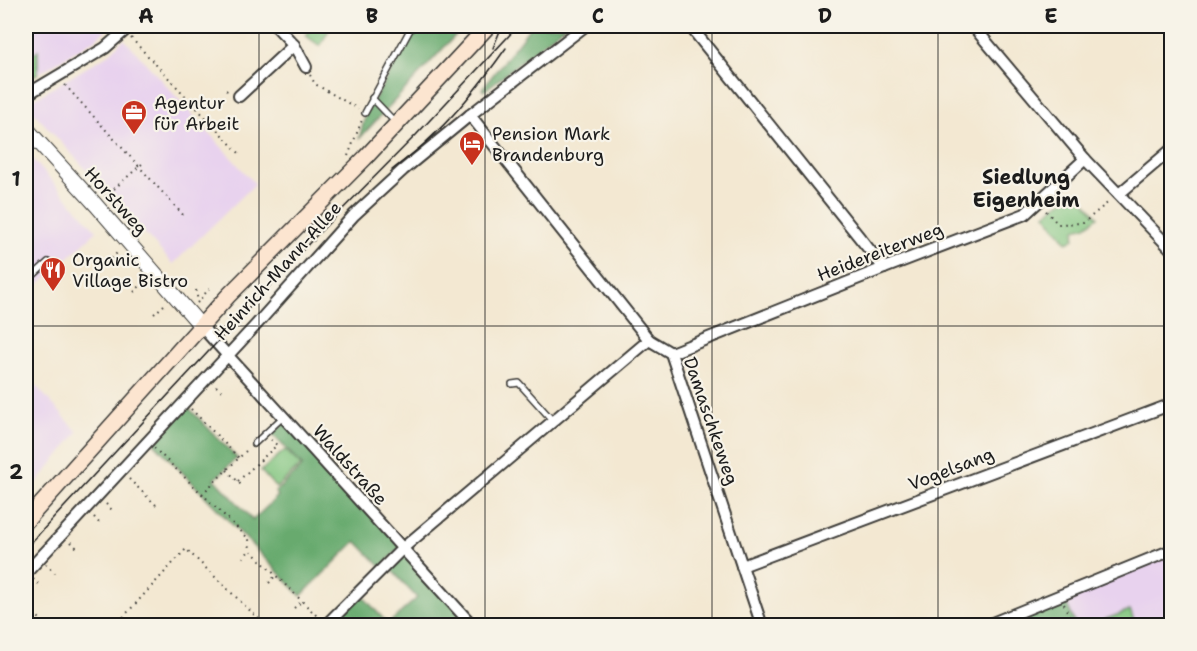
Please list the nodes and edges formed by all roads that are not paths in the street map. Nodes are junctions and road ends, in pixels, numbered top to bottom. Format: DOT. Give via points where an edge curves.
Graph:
graph roads {
  1 [pos="276,26"];
  2 [pos="412,26"];
  3 [pos="488,26"];
  4 [pos="585,26"];
  5 [pos="690,26"];
  6 [pos="973,26"];
  7 [pos="133,29"];
  8 [pos="294,45"];
  9 [pos="306,67"];
  10 [pos="26,95"];
  11 [pos="239,96"];
  12 [pos="372,99"];
  13 [pos="365,113"];
  14 [pos="470,115"];
  15 [pos="396,123"];
  16 [pos="26,128"];
  17 [pos="1172,149"];
  18 [pos="1085,159"];
  19 [pos="1119,194"];
  20 [pos="1172,250"];
  21 [pos="48,262"];
  22 [pos="884,268"];
  23 [pos="26,282"];
  24 [pos="201,326"];
  25 [pos="650,340"];
  26 [pos="671,353"];
  27 [pos="228,355"];
  28 [pos="512,384"];
  29 [pos="1172,404"];
  30 [pos="284,416"];
  31 [pos="553,421"];
  32 [pos="254,444"];
  33 [pos="26,521"];
  34 [pos="403,548"];
  35 [pos="1172,550"];
  36 [pos="742,566"];
  37 [pos="28,575"];
  38 [pos="325,625"];
  39 [pos="473,626"];
  40 [pos="762,626"];
  41 [pos="985,626"];
  1 -- 8 [label="street"];
  2 -- 12 [label="lane"];
  3 -- 15 [label="main road, Heinrich-Mann-Allee"];
  4 -- 14 [label="street, Heinrich-Mann-Allee"];
  5 -- 22 [label="street"];
  6 -- 18 [label="street"];
  7 -- 10 [label="street"];
  8 -- 9 [label="street"];
  8 -- 11 [label="street"];
  12 -- 13 [label="lane"];
  12 -- 15 [label="lane"];
  14 -- 25 [label="street, Damaschkeweg"];
  14 -- 27 [label="street, Heinrich-Mann-Allee" via="354,215"];
  15 -- 24 [label="main road, Heinrich-Mann-Allee"];
  16 -- 24 [label="street, Horstweg"];
  17 -- 19 [label="street"];
  18 -- 19 [label="street"];
  18 -- 22 [label="street, Heidereiterweg" via="1025,214"];
  19 -- 20 [label="street"];
  21 -- 23 [label="lane"];
  22 -- 26 [label="street, Heidereiterweg"];
  24 -- 27 [label="street, Waldstraße"];
  24 -- 33 [label="main road, Heinrich-Mann-Allee"];
  25 -- 26 [label="street, Damaschkeweg"];
  25 -- 31 [label="street"];
  26 -- 36 [label="street, Damaschkeweg"];
  27 -- 30 [label="street, Waldstraße"];
  27 -- 37 [label="street, Heinrich-Mann-Allee"];
  28 -- 31 [label="lane" via="519,383"];
  29 -- 36 [label="street, Vogelsang"];
  30 -- 32 [label="lane"];
  30 -- 34 [label="street, Waldstraße"];
  31 -- 34 [label="street"];
  34 -- 38 [label="street"];
  34 -- 39 [label="street, Waldstraße"];
  35 -- 41 [label="street"];
  36 -- 40 [label="street, Damaschkeweg"];
}
